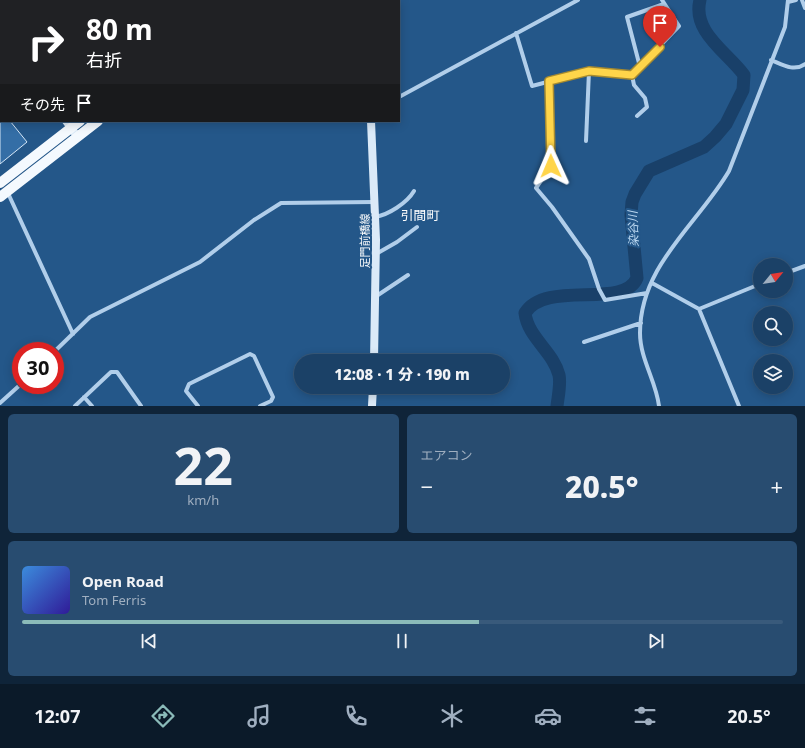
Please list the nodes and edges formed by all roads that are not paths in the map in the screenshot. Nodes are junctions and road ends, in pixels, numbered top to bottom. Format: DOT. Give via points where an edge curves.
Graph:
graph roads {
  1 [pos="578,0"];
  2 [pos="796,0"];
  3 [pos="802,0"];
  4 [pos="788,1"];
  5 [pos="663,2"];
  6 [pos="805,8"];
  7 [pos="516,33"];
  8 [pos="771,60"];
  9 [pos="805,64"];
  10 [pos="640,67"];
  11 [pos="589,71"];
  12 [pos="632,75"];
  13 [pos="549,81"];
  14 [pos="400,96"];
  15 [pos="637,116"];
  16 [pos="94,122"];
  17 [pos="371,122"];
  18 [pos="71,128"];
  19 [pos="586,141"];
  20 [pos="0,183"];
  21 [pos="414,192"];
  22 [pos="4,194"];
  23 [pos="374,202"];
  24 [pos="375,217"];
  25 [pos="417,227"];
  26 [pos="375,254"];
  27 [pos="805,266"];
  28 [pos="793,270"];
  29 [pos="408,275"];
  30 [pos="652,282"];
  31 [pos="753,287"];
  32 [pos="647,293"];
  33 [pos="375,297"];
  34 [pos="699,308"];
  35 [pos="641,323"];
  36 [pos="73,334"];
  37 [pos="64,342"];
  38 [pos="584,342"];
  39 [pos="374,354"];
  40 [pos="12,392"];
  41 [pos="373,394"];
  42 [pos="84,397"];
  43 [pos="0,403"];
  44 [pos="75,406"];
  45 [pos="92,406"];
  46 [pos="141,406"];
  47 [pos="198,406"];
  48 [pos="260,406"];
  49 [pos="372,406"];
  50 [pos="659,406"];
  51 [pos="739,406"];
  1 -- 7 [label="street"];
  2 -- 4 [label="street"];
  3 -- 6 [label="street"];
  4 -- 8 [label="street" via="785,27"];
  5 -- 10 [label="street" via="679,26"];
  5 -- 10 [label="street" via="627,18"];
  7 -- 13 [label="street" via="532,86"];
  7 -- 14 [label="street"];
  8 -- 9 [label="street" via="791,68"];
  8 -- 30 [label="street" via="729,171 673,245"];
  10 -- 12 [label="street"];
  11 -- 12 [label="street"];
  11 -- 13 [label="street"];
  11 -- 19 [label="street"];
  12 -- 15 [label="street" via="634,85 647,102 647,107"];
  13 -- 32 [label="street" via="551,166 536,188 590,259 605,300"];
  16 -- 18 [label="main road"];
  17 -- 23 [label="main road, 足門前橋線"];
  18 -- 20 [label="main road"];
  18 -- 22 [label="main road"];
  21 -- 24 [label="street" via="411,197 383,216"];
  22 -- 36 [label="street"];
  23 -- 24 [label="main road, 足門前橋線"];
  23 -- 36 [label="street" via="281,203 254,220 200,262 90,317"];
  24 -- 26 [label="main road, 足門前橋線"];
  25 -- 26 [label="street"];
  26 -- 33 [label="main road, 足門前橋線"];
  27 -- 28 [label="street"];
  29 -- 33 [label="street"];
  30 -- 32 [label="street"];
  30 -- 34 [label="street"];
  31 -- 34 [label="street"];
  32 -- 35 [label="street"];
  33 -- 39 [label="main road, 足門前橋線"];
  34 -- 51 [label="street"];
  35 -- 38 [label="street"];
  35 -- 50 [label="street" via="643,359"];
  36 -- 37 [label="street"];
  40 -- 43 [label="street"];
  41 -- 49 [label="main road"];
  42 -- 44 [label="street"];
  42 -- 45 [label="street"];
  42 -- 46 [label="street" via="111,372 117,372"];
  47 -- 48 [label="street" via="186,391 189,384 250,354 254,356 273,396 271,401"];
}
